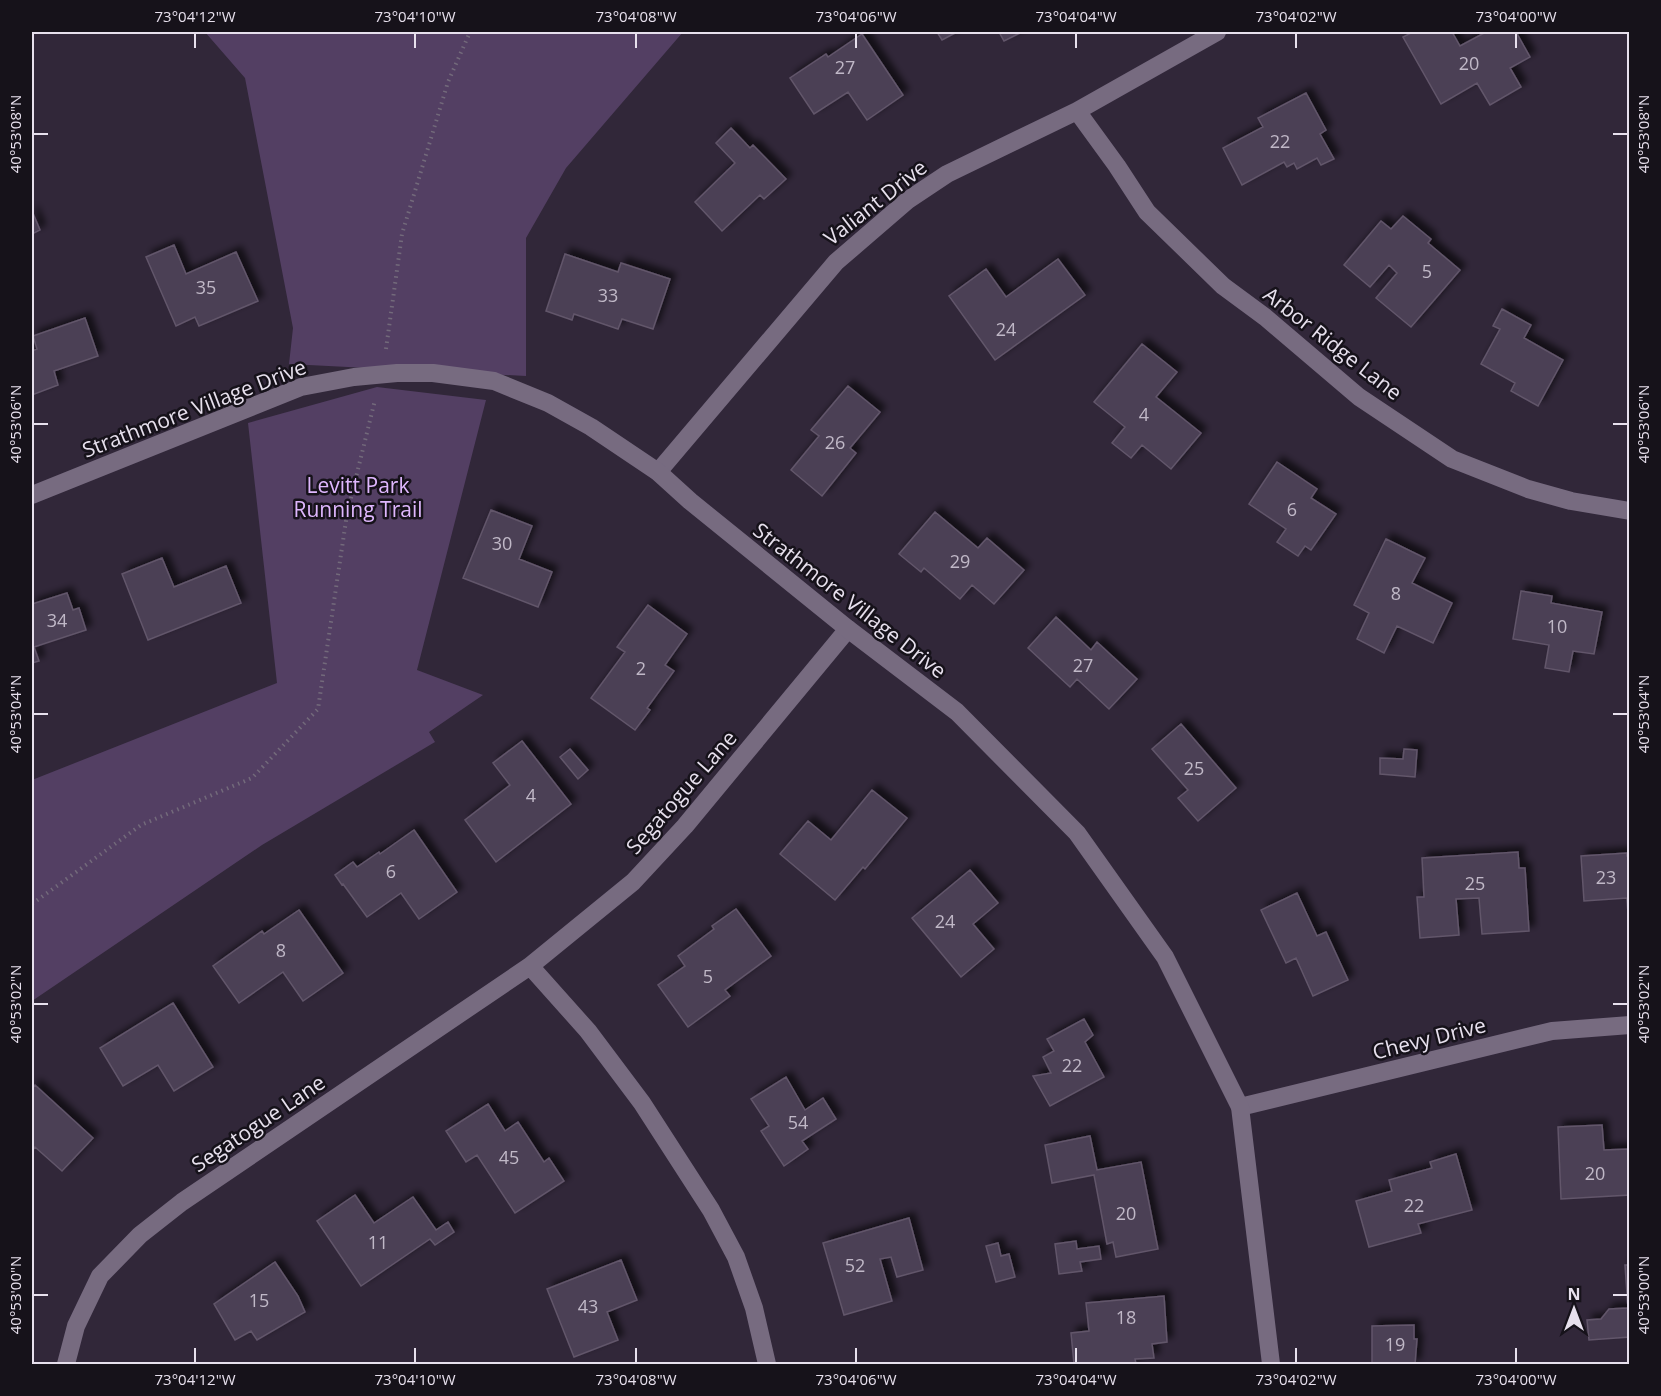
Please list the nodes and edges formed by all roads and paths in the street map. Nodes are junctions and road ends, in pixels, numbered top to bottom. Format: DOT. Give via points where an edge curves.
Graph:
graph roads {
  1 [pos="470,32"];
  2 [pos="1217,32"];
  3 [pos="1077,111"];
  4 [pos="382,375"];
  5 [pos="658,471"];
  6 [pos="32,495"];
  7 [pos="1629,511"];
  8 [pos="848,629"];
  9 [pos="32,904"];
  10 [pos="530,966"];
  11 [pos="1629,1025"];
  12 [pos="1240,1107"];
  13 [pos="66,1365"];
  14 [pos="766,1365"];
  15 [pos="1271,1365"];
  1 -- 4 [label="path" via="448,82 402,234"];
  2 -- 3 [label="street, Valiant Drive"];
  3 -- 5 [label="street, Valiant Drive" via="947,174 908,200 845,254"];
  3 -- 7 [label="street, Arbor Ridge Lane" via="1147,212 1223,286 1359,397 1452,459 1528,489"];
  4 -- 5 [label="street, Strathmore Village Drive" via="433,373 494,381 548,403"];
  4 -- 6 [label="street, Strathmore Village Drive" via="300,387"];
  4 -- 9 [label="path" via="346,514 318,709 252,778 141,825"];
  5 -- 8 [label="street, Strathmore Village Drive"];
  8 -- 10 [label="street, Segatogue Lane" via="685,826 633,882"];
  8 -- 12 [label="street, Strathmore Village Drive" via="957,712 1077,834 1165,957"];
  10 -- 13 [label="street, Segatogue Lane" via="182,1202 140,1235 100,1276 76,1326"];
  10 -- 14 [label="street" via="588,1031 642,1103 711,1210 740,1267 754,1308"];
  11 -- 12 [label="street, Chevy Drive" via="1552,1031"];
  12 -- 15 [label="street, Strathmore Village Drive"];
}
